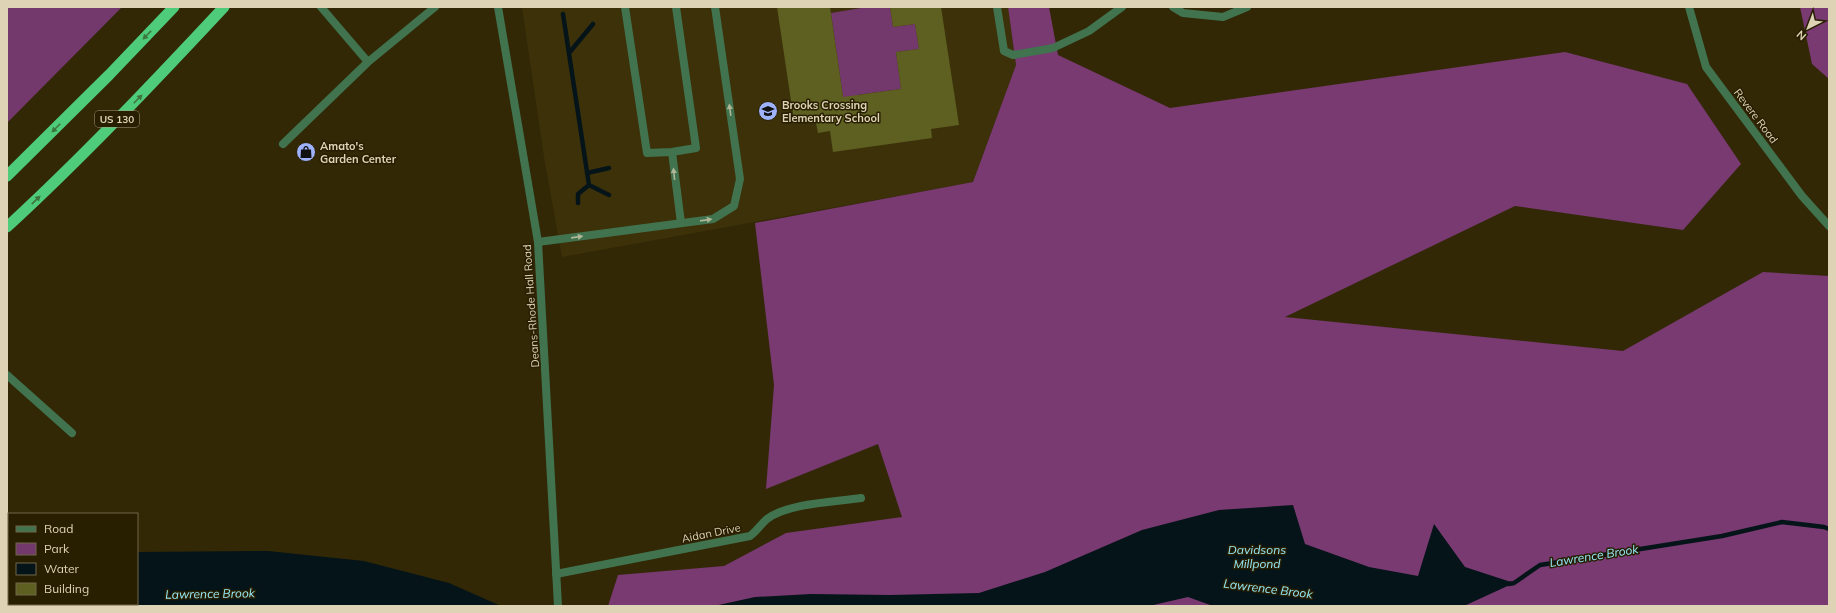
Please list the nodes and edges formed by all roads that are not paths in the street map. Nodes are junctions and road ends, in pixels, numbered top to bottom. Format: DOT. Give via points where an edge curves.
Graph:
graph roads {
  1 [pos="174,7"];
  2 [pos="224,7"];
  3 [pos="321,7"];
  4 [pos="435,7"];
  5 [pos="498,7"];
  6 [pos="625,7"];
  7 [pos="676,7"];
  8 [pos="715,7"];
  9 [pos="997,7"];
  10 [pos="1122,7"];
  11 [pos="1173,7"];
  12 [pos="1247,7"];
  13 [pos="1690,7"];
  14 [pos="368,62"];
  15 [pos="283,144"];
  16 [pos="672,152"];
  17 [pos="7,176"];
  18 [pos="681,223"];
  19 [pos="1829,226"];
  20 [pos="7,227"];
  21 [pos="538,242"];
  22 [pos="7,375"];
  23 [pos="72,433"];
  24 [pos="861,498"];
  25 [pos="556,574"];
  26 [pos="558,606"];
  1 -- 17 [label="highway, US 130, one-way"];
  20 -- 2 [label="highway, US 130, one-way" via="145,91"];
  3 -- 14 [label="street"];
  4 -- 14 [label="street"];
  5 -- 21 [label="street, Deans-Rhode Hall Road"];
  6 -- 16 [label="street" via="647,153"];
  7 -- 16 [label="street" via="696,148"];
  18 -- 8 [label="street, one-way" via="713,219 734,206 740,179"];
  9 -- 10 [label="street" via="1004,51 1014,56 1053,48 1089,31"];
  11 -- 12 [label="street" via="1183,13 1223,17"];
  13 -- 19 [label="street, Revere Road" via="1706,67 1802,196"];
  14 -- 15 [label="street"];
  18 -- 16 [label="street, one-way"];
  21 -- 18 [label="street, one-way"];
  21 -- 25 [label="street, Deans-Rhode Hall Road"];
  22 -- 23 [label="street"];
  24 -- 25 [label="street, Aidan Drive" via="789,508 767,519 750,536"];
  25 -- 26 [label="street, Deans-Rhode Hall Road"];
}
